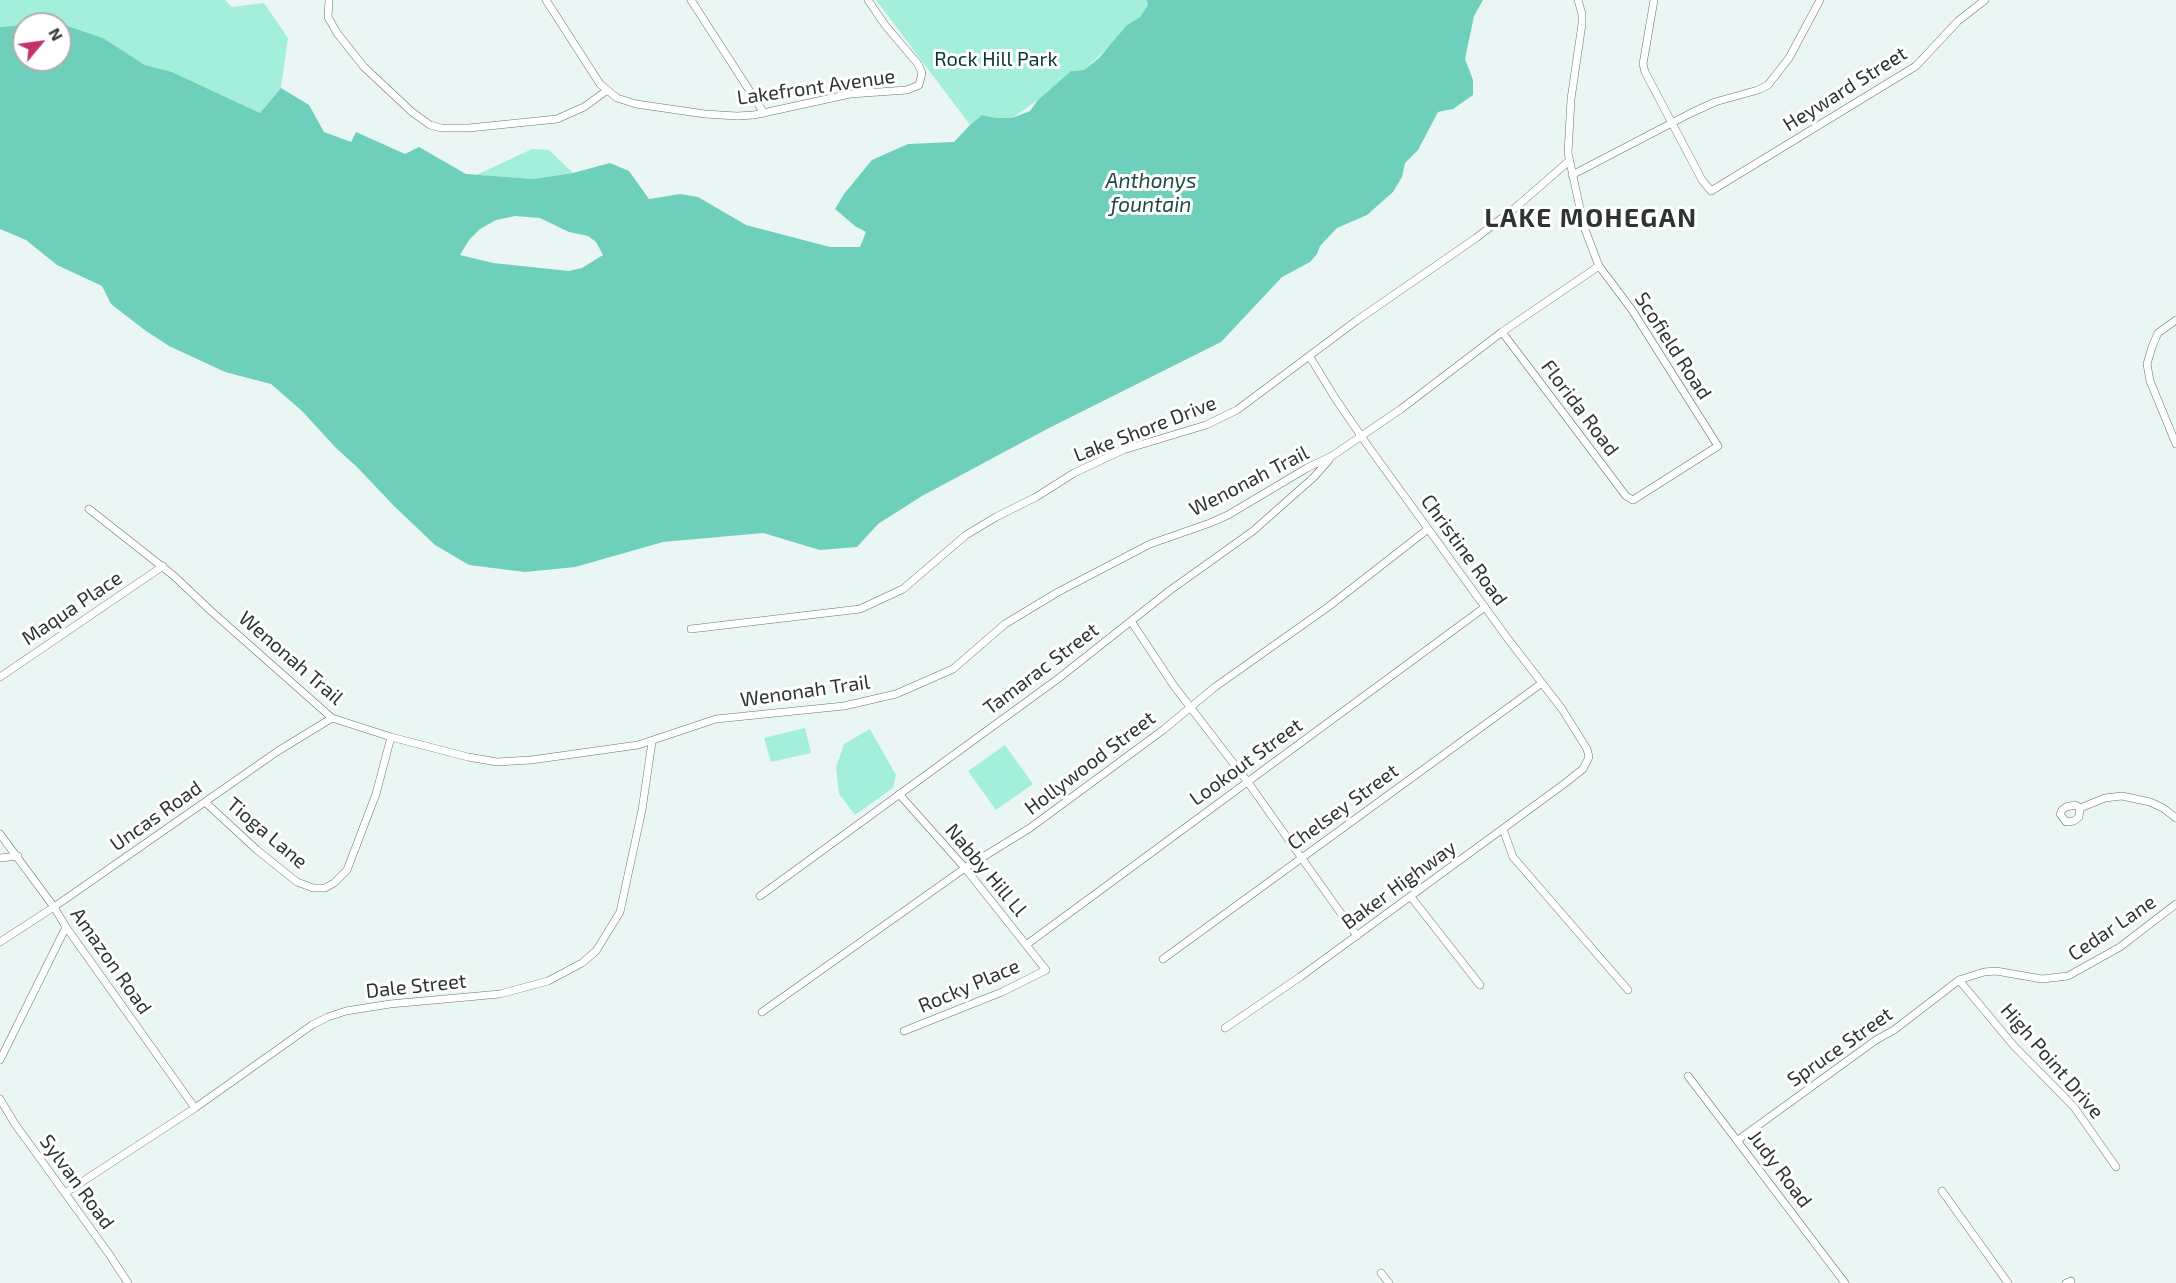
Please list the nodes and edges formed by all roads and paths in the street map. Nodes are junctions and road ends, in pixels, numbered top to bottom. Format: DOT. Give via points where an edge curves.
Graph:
graph roads {
  1 [pos="329,0"];
  2 [pos="546,0"];
  3 [pos="691,0"];
  4 [pos="868,0"];
  5 [pos="1578,0"];
  6 [pos="1654,0"];
  7 [pos="1820,0"];
  8 [pos="1985,0"];
  9 [pos="606,91"];
  10 [pos="764,113"];
  11 [pos="1673,122"];
  12 [pos="1569,161"];
  13 [pos="1572,175"];
  14 [pos="1599,266"];
  15 [pos="2176,320"];
  16 [pos="1502,332"];
  17 [pos="1310,357"];
  18 [pos="1362,436"];
  19 [pos="2176,444"];
  20 [pos="1332,456"];
  21 [pos="1633,500"];
  22 [pos="89,508"];
  23 [pos="1428,529"];
  24 [pos="163,566"];
  25 [pos="1485,607"];
  26 [pos="1131,621"];
  27 [pos="691,629"];
  28 [pos="0,677"];
  29 [pos="1542,683"];
  30 [pos="1190,708"];
  31 [pos="332,718"];
  32 [pos="392,737"];
  33 [pos="652,742"];
  34 [pos="1588,762"];
  35 [pos="1247,781"];
  36 [pos="898,794"];
  37 [pos="205,802"];
  38 [pos="2080,808"];
  39 [pos="2176,818"];
  40 [pos="1503,830"];
  41 [pos="0,834"];
  42 [pos="18,856"];
  43 [pos="0,858"];
  44 [pos="1301,858"];
  45 [pos="965,868"];
  46 [pos="760,896"];
  47 [pos="1411,897"];
  48 [pos="2176,904"];
  49 [pos="54,907"];
  50 [pos="66,927"];
  51 [pos="1357,936"];
  52 [pos="0,942"];
  53 [pos="1026,945"];
  54 [pos="1163,959"];
  55 [pos="1046,970"];
  56 [pos="1959,980"];
  57 [pos="1480,985"];
  58 [pos="1628,990"];
  59 [pos="762,1012"];
  60 [pos="1225,1028"];
  61 [pos="904,1031"];
  62 [pos="0,1060"];
  63 [pos="1688,1076"];
  64 [pos="0,1099"];
  65 [pos="195,1108"];
  66 [pos="1738,1140"];
  67 [pos="2116,1167"];
  68 [pos="1942,1191"];
  69 [pos="65,1193"];
  70 [pos="1381,1273"];
  71 [pos="128,1283"];
  72 [pos="1389,1283"];
  73 [pos="1845,1283"];
  74 [pos="2008,1283"];
  1 -- 9 [label="street" via="328,17 364,67 412,112 441,128 557,119"];
  2 -- 9 [label="street"];
  3 -- 10 [label="street"];
  4 -- 10 [label="street, Lakefront Avenue" via="918,64 922,73 919,85 907,90 850,94"];
  5 -- 12 [label="street, Scofield Road" via="1582,24 1571,99"];
  6 -- 11 [label="street" via="1643,64"];
  7 -- 11 [label="street" via="1789,58 1768,85 1715,102"];
  8 -- 11 [label="street, Heyward Street" via="1958,21 1916,66 1711,191"];
  9 -- 10 [label="street, Lakefront Avenue" via="636,104 705,114"];
  11 -- 13 [label="street"];
  12 -- 13 [label="street, Scofield Road"];
  12 -- 17 [label="street, Lake Shore Drive" via="1476,238"];
  13 -- 14 [label="street, Scofield Road" via="1584,227"];
  14 -- 16 [label="street, Wenonah Trail"];
  14 -- 21 [label="street, Scofield Road" via="1632,310 1718,446"];
  15 -- 19 [label="street" via="2158,333 2147,364"];
  16 -- 18 [label="street, Wenonah Trail"];
  16 -- 21 [label="street, Florida Road" via="1626,496"];
  17 -- 18 [label="street, Christine Road"];
  17 -- 27 [label="street, Lake Shore Drive" via="1226,417 1100,460 1074,473 966,535 903,589 860,609"];
  18 -- 20 [label="street, Wenonah Trail"];
  18 -- 23 [label="street, Christine Road"];
  20 -- 26 [label="street, Tamarac Street" via="1253,531"];
  20 -- 33 [label="street, Wenonah Trail" via="1210,523 1150,544 1058,592 1005,624 953,669 896,694 844,706 716,718"];
  22 -- 24 [label="street, Wenonah Trail"];
  23 -- 25 [label="street, Christine Road"];
  23 -- 30 [label="street, Hollywood Street"];
  24 -- 28 [label="street, Maqua Place"];
  24 -- 31 [label="street, Wenonah Trail"];
  25 -- 29 [label="street, Christine Road"];
  25 -- 35 [label="street, Lookout Street"];
  26 -- 30 [label="street"];
  26 -- 36 [label="street, Tamarac Street"];
  29 -- 34 [label="street, Christine Road" via="1587,749"];
  29 -- 44 [label="street, Chelsey Street"];
  30 -- 35 [label="street"];
  30 -- 45 [label="street, Hollywood Street" via="1030,828"];
  31 -- 32 [label="street, Wenonah Trail"];
  31 -- 37 [label="street, Uncas Road" via="278,750"];
  32 -- 33 [label="street, Wenonah Trail" via="497,762"];
  32 -- 37 [label="street, Tioga Lane" via="376,794 347,870 325,888 297,882"];
  33 -- 65 [label="street, Dale Street" via="620,912 589,957 548,981 500,994 390,1004 328,1017"];
  34 -- 40 [label="street, Baker Highway"];
  35 -- 44 [label="street"];
  35 -- 53 [label="street, Lookout Street"];
  36 -- 45 [label="street, Nabby Hill Ll"];
  36 -- 46 [label="street, Tamarac Street"];
  37 -- 49 [label="street, Uncas Road"];
  38 -- 39 [label="street" via="2122,796 2150,802"];
  40 -- 47 [label="street, Baker Highway"];
  40 -- 58 [label="street" via="1513,857"];
  41 -- 42 [label="street, Amazon Road"];
  42 -- 43 [label="street"];
  42 -- 49 [label="street, Amazon Road"];
  44 -- 51 [label="street"];
  44 -- 54 [label="street, Chelsey Street"];
  45 -- 53 [label="street, Nabby Hill Ll"];
  45 -- 59 [label="street, Hollywood Street"];
  47 -- 51 [label="street, Baker Highway"];
  47 -- 57 [label="street"];
  48 -- 56 [label="street, Cedar Lane" via="2120,947 2068,976 2042,979 1996,971"];
  49 -- 50 [label="street, Amazon Road"];
  49 -- 52 [label="street, Uncas Road"];
  50 -- 62 [label="street"];
  50 -- 65 [label="street, Amazon Road"];
  51 -- 60 [label="street, Baker Highway"];
  53 -- 55 [label="street, Nabby Hill Ll"];
  55 -- 61 [label="street, Rocky Place"];
  56 -- 66 [label="street, Spruce Street"];
  56 -- 67 [label="street, High Point Drive" via="2014,1046 2074,1107"];
  63 -- 66 [label="street, Judy Road"];
  64 -- 69 [label="street, Sylvan Road"];
  65 -- 69 [label="street, Dale Street"];
  66 -- 73 [label="street, Judy Road"];
  68 -- 74 [label="street"];
  69 -- 71 [label="street, Sylvan Road"];
  70 -- 72 [label="street"];
}
